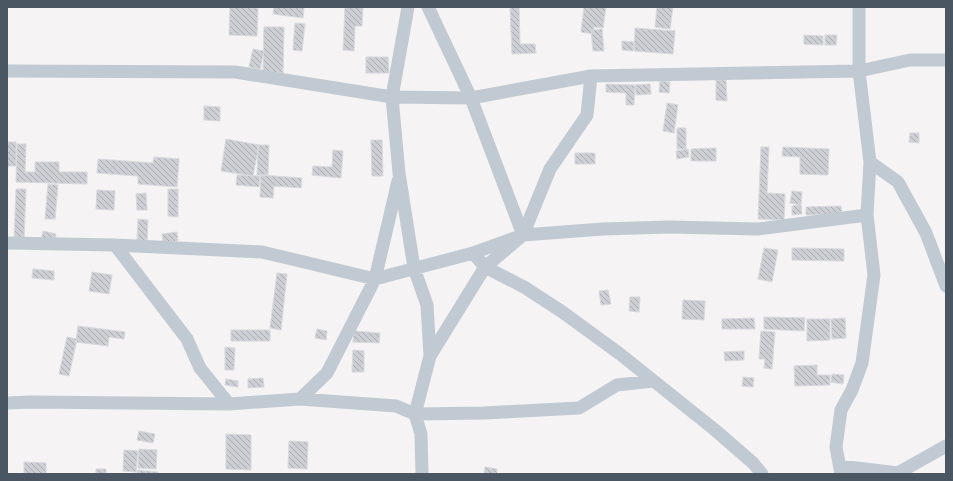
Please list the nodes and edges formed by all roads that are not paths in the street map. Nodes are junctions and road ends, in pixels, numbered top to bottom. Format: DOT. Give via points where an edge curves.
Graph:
graph roads {
  1 [pos="408,7"];
  2 [pos="428,7"];
  3 [pos="859,7"];
  4 [pos="946,60"];
  5 [pos="7,71"];
  6 [pos="860,71"];
  7 [pos="591,76"];
  8 [pos="392,97"];
  9 [pos="471,98"];
  10 [pos="870,162"];
  11 [pos="399,173"];
  12 [pos="868,215"];
  13 [pos="523,235"];
  14 [pos="7,244"];
  15 [pos="115,245"];
  16 [pos="473,253"];
  17 [pos="485,266"];
  18 [pos="414,268"];
  19 [pos="375,279"];
  20 [pos="946,286"];
  21 [pos="430,356"];
  22 [pos="653,381"];
  23 [pos="300,400"];
  24 [pos="7,404"];
  25 [pos="229,404"];
  26 [pos="415,414"];
  27 [pos="946,446"];
  28 [pos="840,470"];
  29 [pos="422,474"];
  30 [pos="762,474"];
  1 -- 8 [label="street"];
  2 -- 9 [label="street"];
  3 -- 6 [label="street"];
  4 -- 6 [label="street" via="910,60"];
  5 -- 8 [label="street" via="235,72"];
  6 -- 7 [label="street"];
  6 -- 10 [label="street"];
  7 -- 9 [label="street"];
  7 -- 13 [label="street" via="587,115 550,169"];
  8 -- 9 [label="street"];
  8 -- 11 [label="street"];
  9 -- 13 [label="street"];
  10 -- 12 [label="street"];
  10 -- 20 [label="street" via="898,182 926,233"];
  11 -- 18 [label="street"];
  11 -- 19 [label="street"];
  12 -- 13 [label="street" via="758,229 669,227"];
  12 -- 28 [label="street" via="873,282 862,363 841,410 836,446"];
  13 -- 16 [label="street"];
  13 -- 17 [label="street"];
  14 -- 15 [label="street"];
  15 -- 19 [label="street" via="262,252"];
  15 -- 25 [label="street" via="187,339 200,368"];
  16 -- 17 [label="street"];
  16 -- 18 [label="street"];
  17 -- 21 [label="street"];
  17 -- 22 [label="street" via="561,310"];
  18 -- 19 [label="street"];
  18 -- 21 [label="street" via="427,305"];
  19 -- 23 [label="street" via="327,373"];
  21 -- 26 [label="street"];
  22 -- 26 [label="street" via="617,385 579,408"];
  22 -- 30 [label="street" via="715,430"];
  23 -- 25 [label="street"];
  23 -- 26 [label="street" via="396,406"];
  24 -- 25 [label="street"];
  26 -- 29 [label="street" via="421,434"];
  27 -- 28 [label="street" via="898,473"];
}
